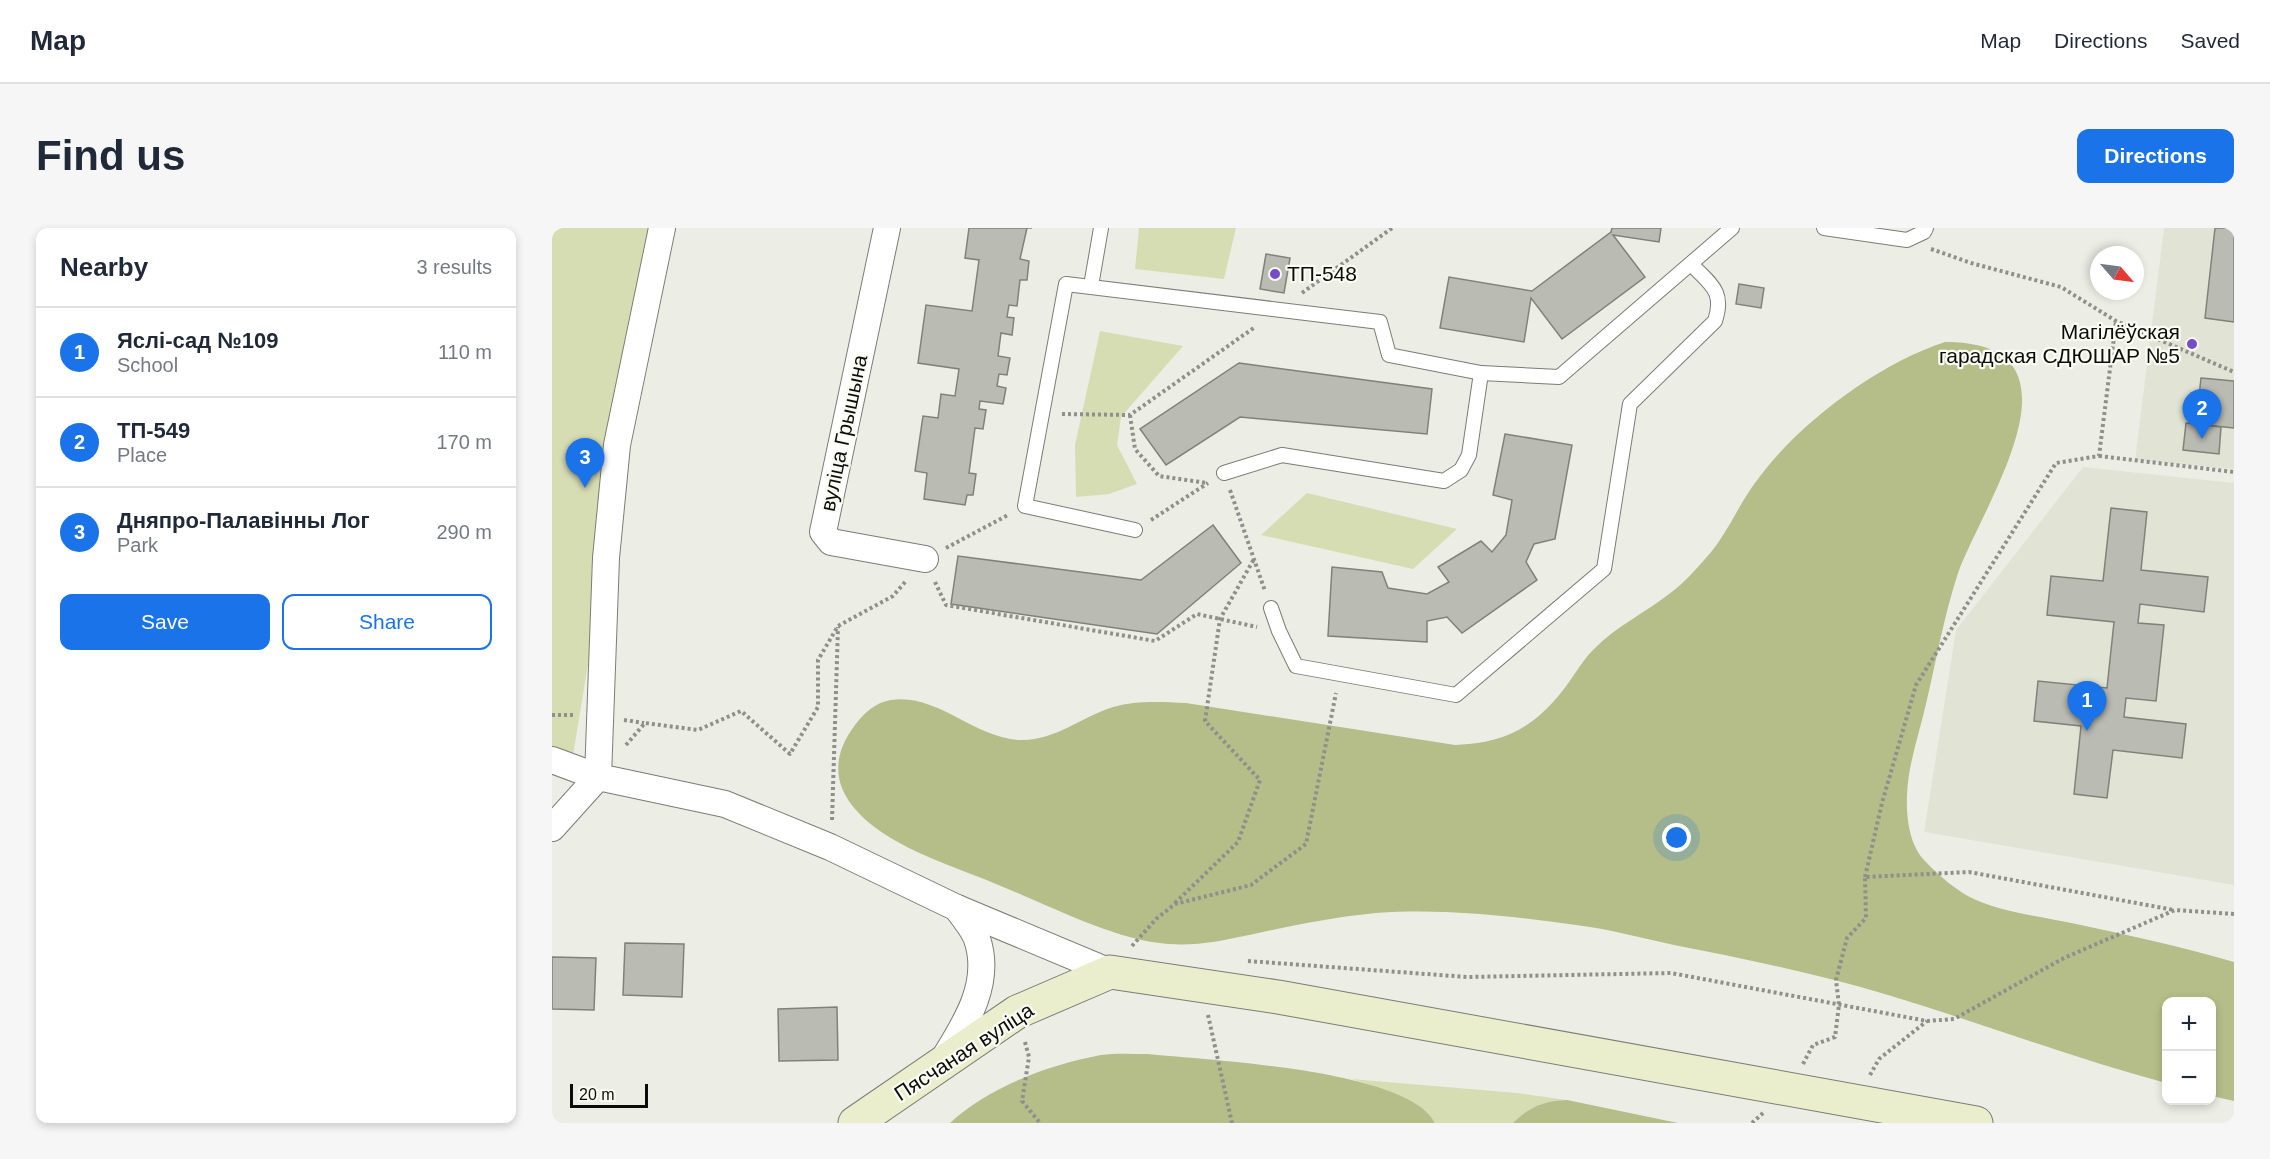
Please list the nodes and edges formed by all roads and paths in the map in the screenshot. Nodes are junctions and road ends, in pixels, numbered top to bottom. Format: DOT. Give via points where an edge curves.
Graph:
graph roads {
  1 [pos="662,228"];
  2 [pos="887,228"];
  3 [pos="1101,228"];
  4 [pos="1392,228"];
  5 [pos="1732,228"];
  6 [pos="1824,228"];
  7 [pos="1926,228"];
  8 [pos="1907,240"];
  9 [pos="1691,264"];
  10 [pos="1091,286"];
  11 [pos="1281,308"];
  12 [pos="2116,321"];
  13 [pos="2234,372"];
  14 [pos="1481,373"];
  15 [pos="1042,414"];
  16 [pos="1130,415"];
  17 [pos="2099,456"];
  18 [pos="2234,472"];
  19 [pos="1224,473"];
  20 [pos="1208,483"];
  21 [pos="1025,506"];
  22 [pos="1135,530"];
  23 [pos="925,559"];
  24 [pos="1254,559"];
  25 [pos="1271,608"];
  26 [pos="1220,619"];
  27 [pos="838,626"];
  28 [pos="1279,631"];
  29 [pos="1331,716"];
  30 [pos="552,760"];
  31 [pos="598,777"];
  32 [pos="833,802"];
  33 [pos="552,828"];
  34 [pos="1865,877"];
  35 [pos="1175,904"];
  36 [pos="957,908"];
  37 [pos="2175,910"];
  38 [pos="2234,914"];
  39 [pos="1244,962"];
  40 [pos="1110,972"];
  41 [pos="1202,986"];
  42 [pos="1839,1005"];
  43 [pos="1017,1012"];
  44 [pos="1927,1021"];
  45 [pos="943,1061"];
  46 [pos="1788,1089"];
  47 [pos="1855,1101"];
  48 [pos="855,1123"];
  49 [pos="1040,1123"];
  50 [pos="1232,1123"];
  51 [pos="1752,1123"];
  52 [pos="1976,1123"];
  1 -- 31 [label="street" via="617,445 606,558"];
  2 -- 23 [label="street, вуліца Грышына" via="823,532 831,542"];
  3 -- 10 [label="lane"];
  4 -- 11 [label="path"];
  5 -- 9 [label="lane"];
  6 -- 8 [label="lane"];
  7 -- 8 [label="lane"];
  8 -- 12 [label="path" via="1971,263 2061,287"];
  9 -- 14 [label="lane" via="1559,377"];
  9 -- 28 [label="lane" via="1717,292 1720,306 1715,321 1630,404 1604,569 1455,695 1296,666"];
  10 -- 11 [label="lane"];
  10 -- 15 [label="lane" via="1066,284"];
  11 -- 14 [label="lane" via="1380,322 1389,355"];
  11 -- 16 [label="path"];
  12 -- 13 [label="path"];
  12 -- 17 [label="path"];
  14 -- 19 [label="lane" via="1469,454 1461,470 1444,481 1282,455"];
  15 -- 16 [label="path"];
  15 -- 21 [label="lane"];
  16 -- 20 [label="path" via="1135,448 1159,476"];
  17 -- 18 [label="path"];
  17 -- 34 [label="path" via="2056,464 1916,685"];
  19 -- 20 [label="path"];
  19 -- 24 [label="path"];
  20 -- 22 [label="path"];
  21 -- 22 [label="lane"];
  21 -- 23 [label="path"];
  23 -- 26 [label="path" via="946,606 1155,641 1197,614"];
  23 -- 27 [label="path" via="893,596"];
  24 -- 25 [label="path"];
  24 -- 26 [label="path"];
  25 -- 28 [label="lane"];
  26 -- 28 [label="path"];
  26 -- 35 [label="path" via="1205,721 1260,780 1238,842"];
  27 -- 31 [label="path" via="818,660 818,706 790,754 741,711 698,730 645,723"];
  27 -- 32 [label="path"];
  29 -- 35 [label="path" via="1306,844 1251,885"];
  30 -- 31 [label="street"];
  31 -- 33 [label="street"];
  31 -- 36 [label="street" via="725,804 830,847"];
  34 -- 37 [label="path" via="1969,872"];
  34 -- 42 [label="path" via="1866,918 1847,938 1836,980"];
  35 -- 40 [label="path" via="1156,919"];
  36 -- 40 [label="street"];
  36 -- 45 [label="street" via="976,937 983,965 972,1013"];
  37 -- 38 [label="path"];
  37 -- 44 [label="path" via="2064,958 1954,1019"];
  39 -- 42 [label="path" via="1467,977 1671,973"];
  40 -- 41 [label="street"];
  40 -- 43 [label="street, Пясчаная вуліца"];
  41 -- 46 [label="street"];
  41 -- 50 [label="path"];
  42 -- 44 [label="path"];
  42 -- 46 [label="path" via="1835,1037 1813,1045"];
  43 -- 45 [label="street, Пясчаная вуліца"];
  43 -- 49 [label="path" via="1029,1057 1022,1101"];
  44 -- 47 [label="path" via="1879,1059"];
  45 -- 48 [label="street, Пясчаная вуліца"];
  46 -- 47 [label="street"];
  46 -- 51 [label="path"];
  47 -- 52 [label="street"];
}
